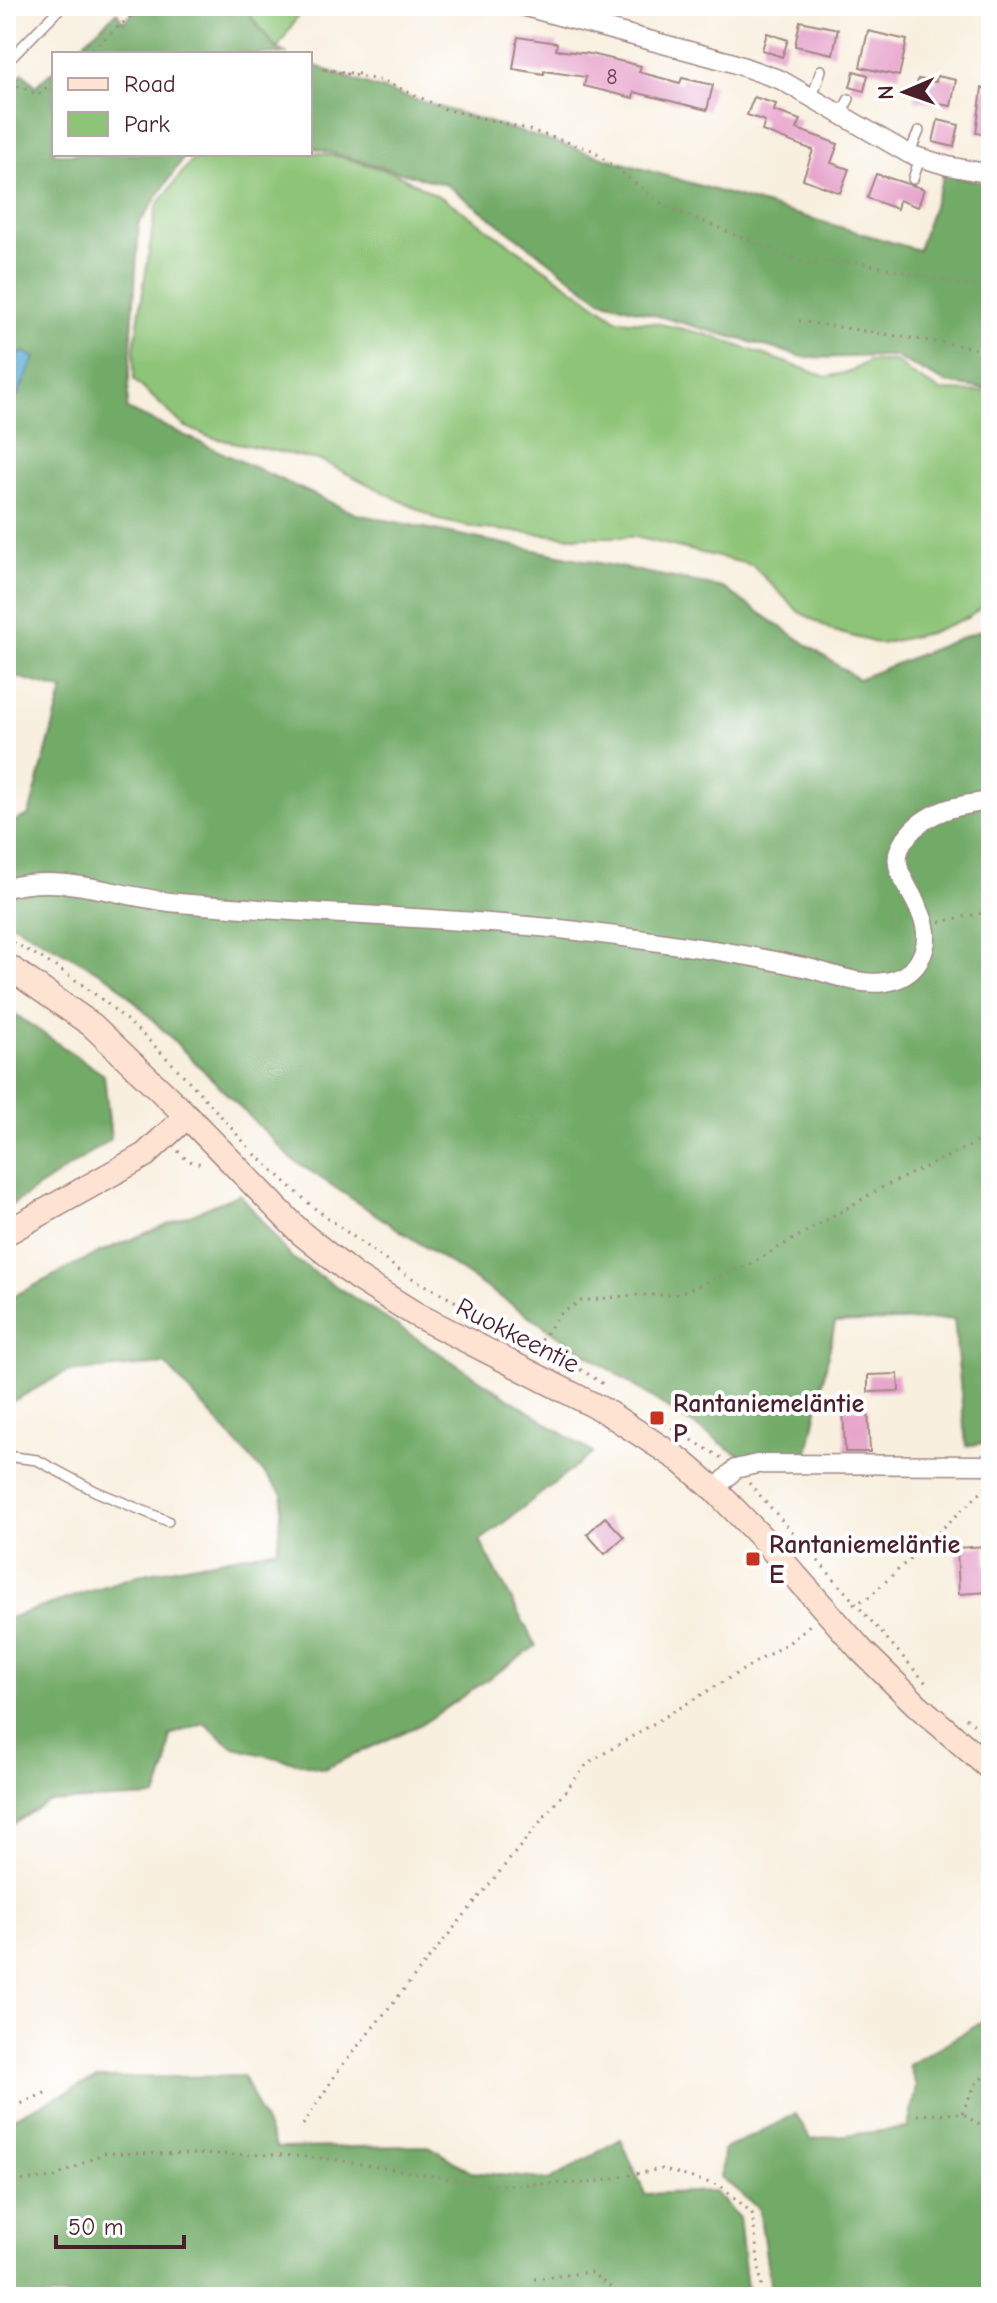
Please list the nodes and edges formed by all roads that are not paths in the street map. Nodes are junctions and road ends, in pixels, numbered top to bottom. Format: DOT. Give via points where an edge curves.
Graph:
graph roads {
  1 [pos="62,6"];
  2 [pos="522,6"];
  3 [pos="6,63"];
  4 [pos="821,70"];
  5 [pos="812,98"];
  6 [pos="919,131"];
  7 [pos="915,156"];
  8 [pos="991,174"];
  9 [pos="913,179"];
  10 [pos="991,801"];
  11 [pos="6,888"];
  12 [pos="6,965"];
  13 [pos="187,1116"];
  14 [pos="6,1233"];
  15 [pos="6,1456"];
  16 [pos="991,1465"];
  17 [pos="715,1490"];
  18 [pos="168,1521"];
  19 [pos="991,1769"];
  1 -- 3 [label="lane"];
  2 -- 5 [label="street" via="730,62 781,80"];
  4 -- 5 [label="lane"];
  5 -- 7 [label="street" via="845,107"];
  6 -- 7 [label="lane"];
  7 -- 8 [label="street"];
  7 -- 9 [label="lane"];
  10 -- 11 [label="street" via="931,815 902,843 899,870 922,913 927,937 918,963 884,982 855,981 734,953 530,926 171,903 65,883"];
  12 -- 13 [label="street, Ruokkeentie" via="92,1025"];
  13 -- 14 [label="street" via="145,1155"];
  13 -- 17 [label="street, Ruokkeentie" via="301,1233 356,1277 415,1314 605,1411"];
  15 -- 18 [label="lane" via="37,1460"];
  16 -- 17 [label="street" via="757,1464 735,1469"];
  17 -- 19 [label="street, Ruokkeentie" via="861,1650"];
}
